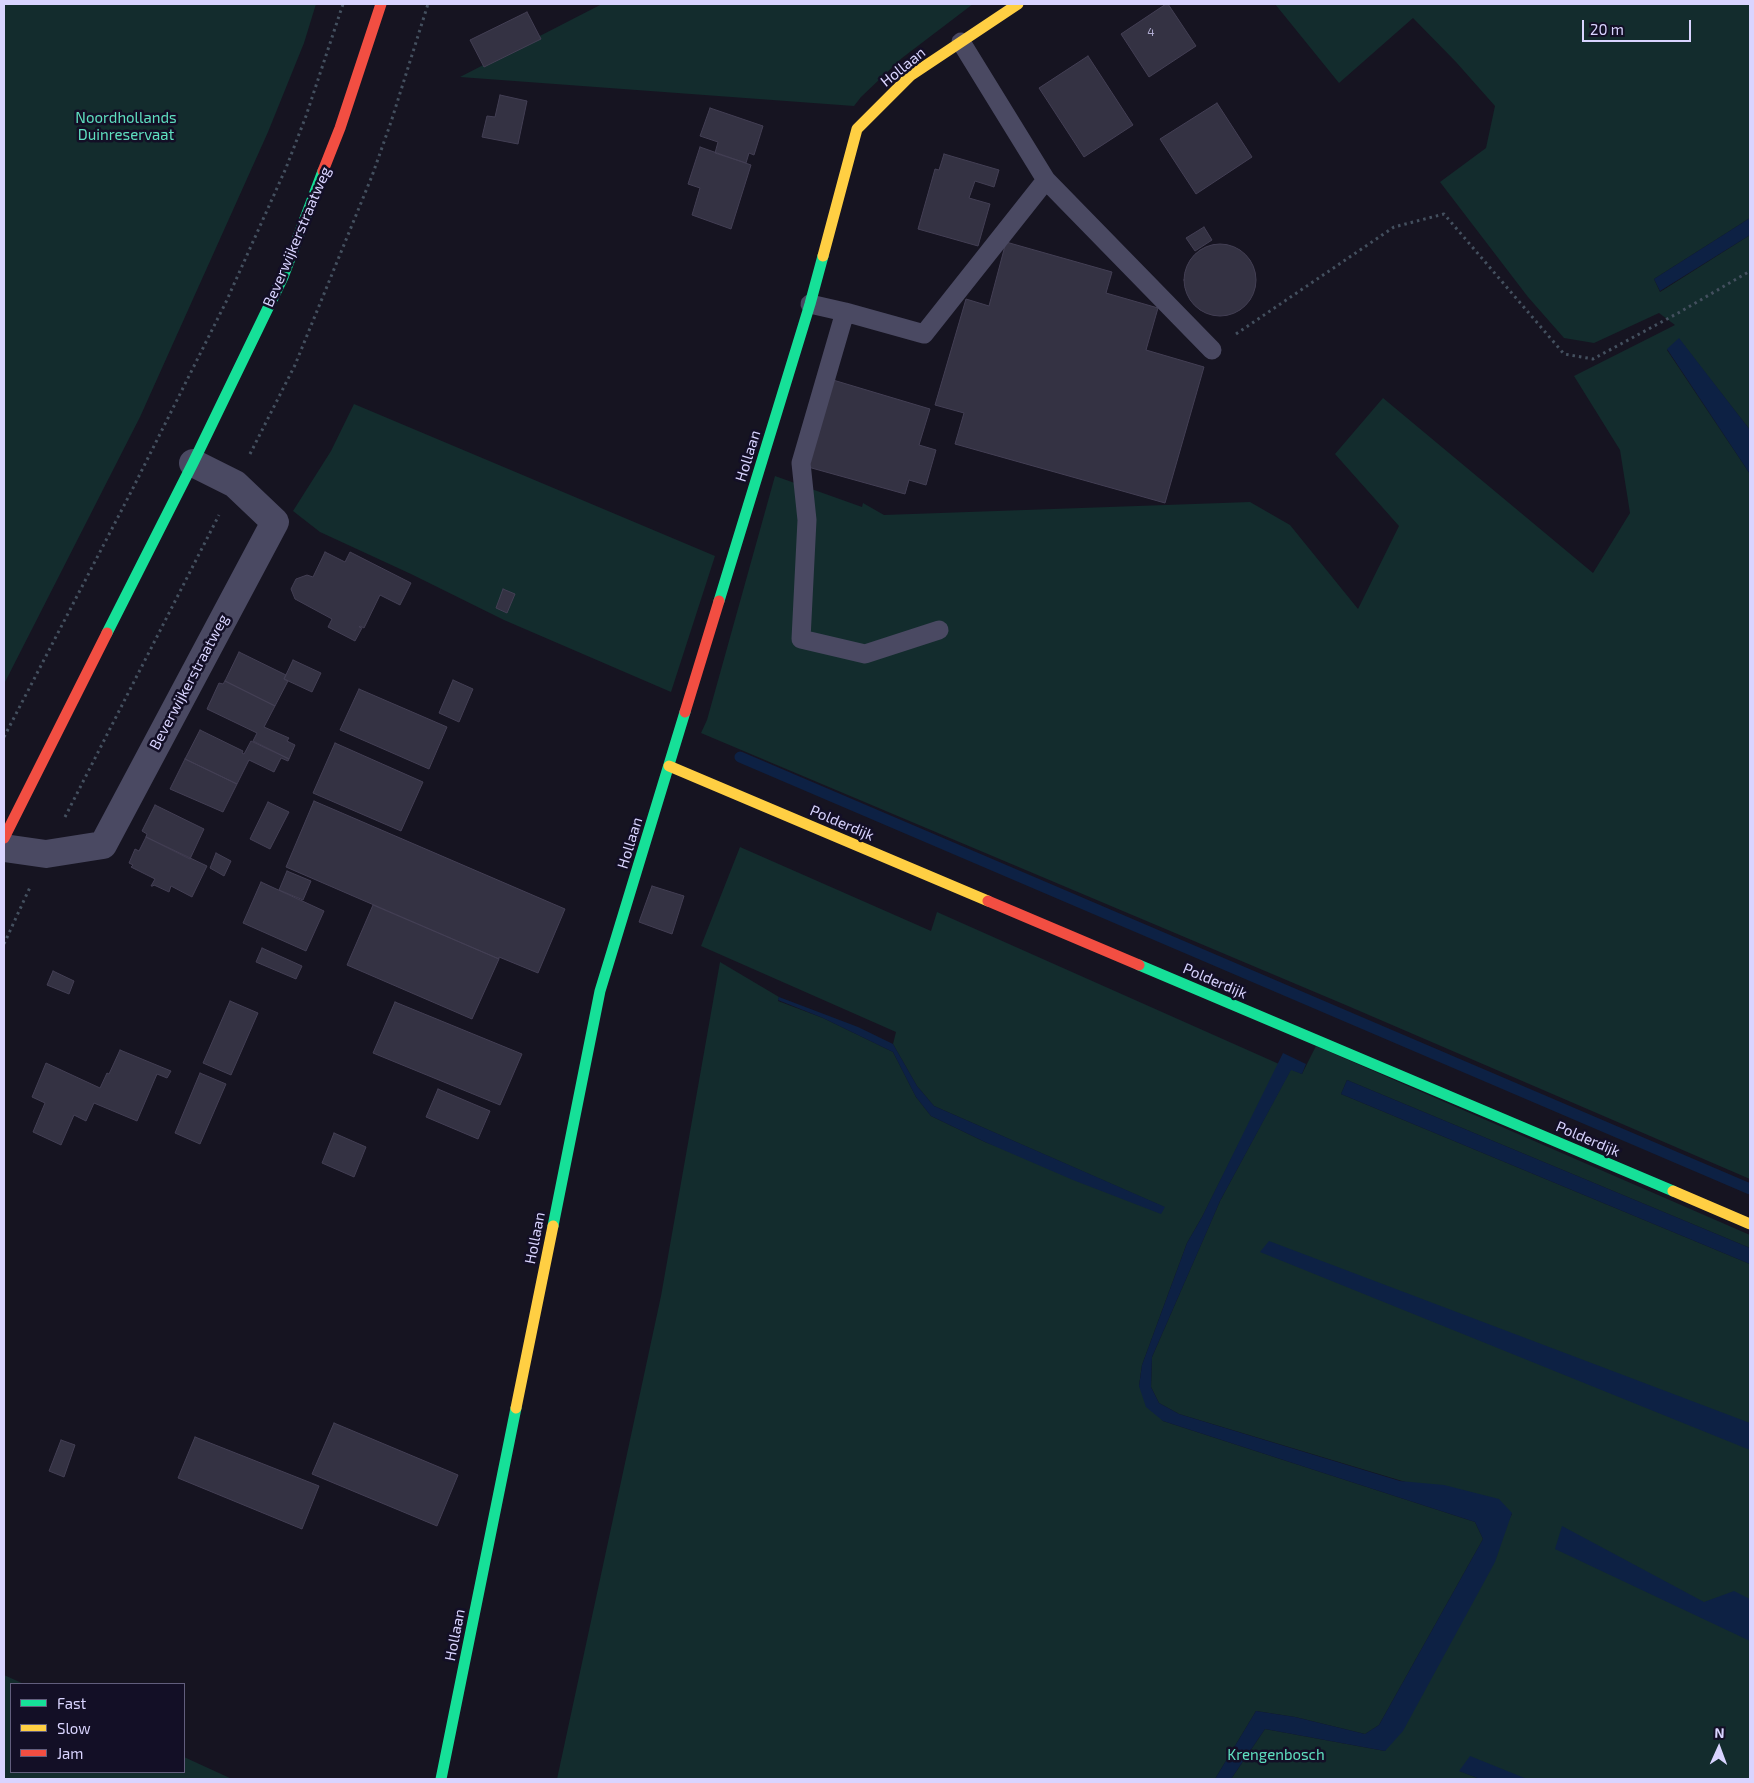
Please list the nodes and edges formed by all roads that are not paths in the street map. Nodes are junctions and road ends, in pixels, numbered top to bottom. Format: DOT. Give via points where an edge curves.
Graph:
graph roads {
  1 [pos="381,4"];
  2 [pos="1018,4"];
  3 [pos="961,42"];
  4 [pos="1046,180"];
  5 [pos="810,304"];
  6 [pos="845,312"];
  7 [pos="1212,350"];
  8 [pos="193,463"];
  9 [pos="938,630"];
  10 [pos="669,766"];
  11 [pos="4,838"];
  12 [pos="4,848"];
  13 [pos="1750,1224"];
  14 [pos="441,1779"];
  1 -- 8 [label="street, Beverwijkerstraatweg" via="340,128 285,270"];
  2 -- 3 [label="street, Hollaan"];
  3 -- 4 [label="lane"];
  3 -- 5 [label="street, Hollaan" via="910,76 857,129"];
  4 -- 6 [label="lane" via="924,334"];
  4 -- 7 [label="lane"];
  5 -- 6 [label="lane"];
  5 -- 10 [label="street, Hollaan"];
  6 -- 9 [label="lane" via="800,464 807,520 801,639 865,654"];
  8 -- 11 [label="street, Beverwijkerstraatweg"];
  8 -- 12 [label="street, Beverwijkerstraatweg" via="235,484 275,522 103,845 46,854"];
  10 -- 13 [label="street, Polderdijk"];
  10 -- 14 [label="street, Hollaan" via="600,990"];
}
